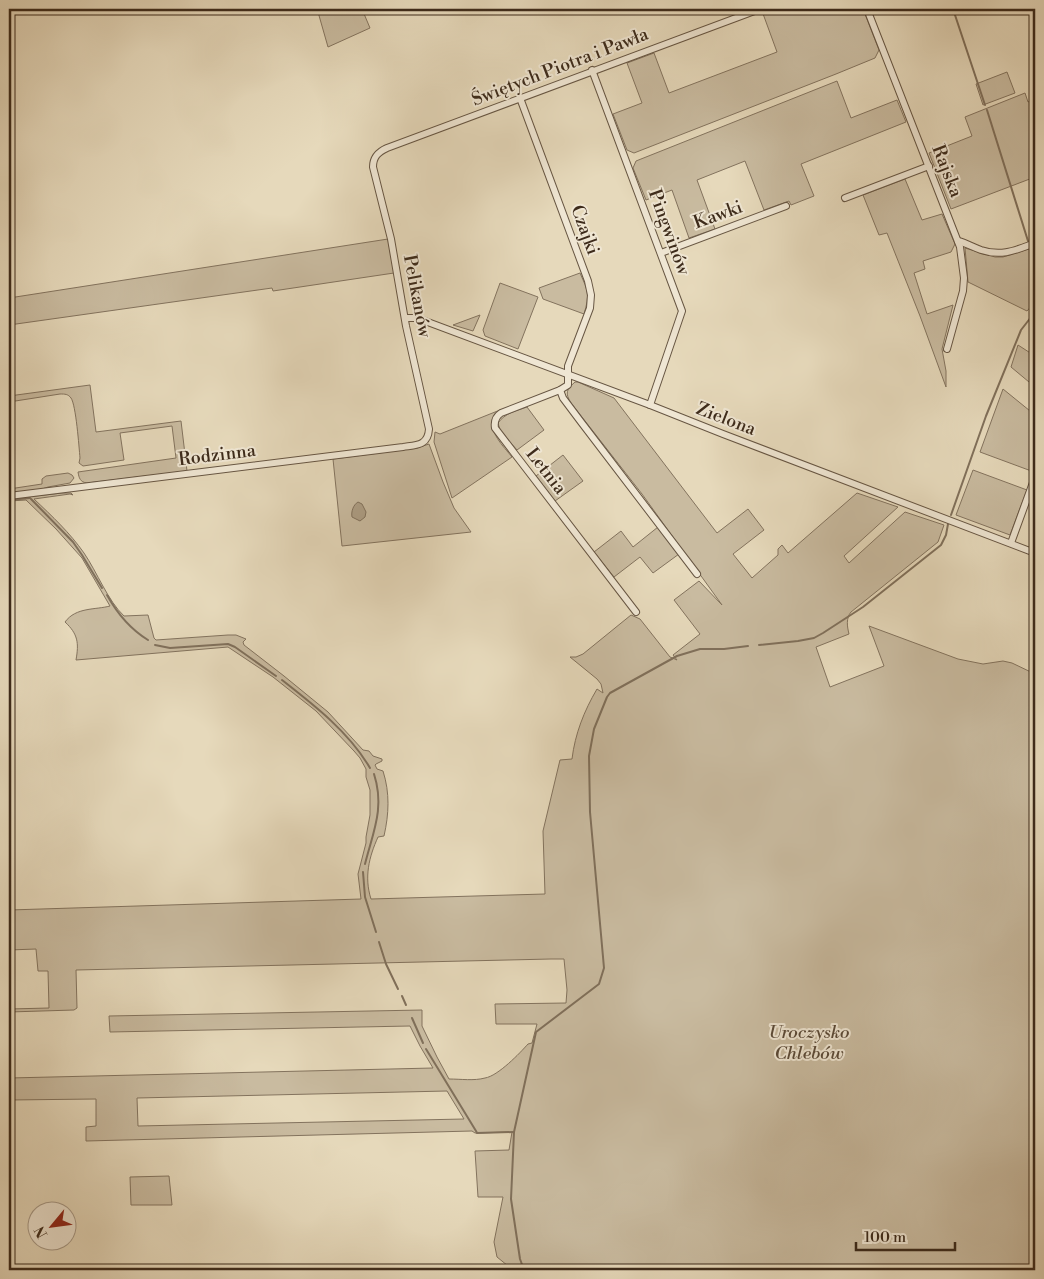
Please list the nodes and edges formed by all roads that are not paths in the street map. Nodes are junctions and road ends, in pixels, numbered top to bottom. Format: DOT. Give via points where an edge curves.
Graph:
graph roads {
  1 [pos="760,9"];
  2 [pos="867,9"];
  3 [pos="592,70"];
  4 [pos="520,98"];
  5 [pos="374,159"];
  6 [pos="929,166"];
  7 [pos="845,198"];
  8 [pos="786,206"];
  9 [pos="958,241"];
  10 [pos="1035,243"];
  11 [pos="661,253"];
  12 [pos="405,318"];
  13 [pos="947,349"];
  14 [pos="568,374"];
  15 [pos="560,390"];
  16 [pos="650,404"];
  17 [pos="427,438"];
  18 [pos="1035,477"];
  19 [pos="9,496"];
  20 [pos="1011,543"];
  21 [pos="1035,553"];
  22 [pos="697,574"];
  23 [pos="636,612"];
  1 -- 3 [label="street, Świętych Piotra i Pawła"];
  2 -- 6 [label="street, Rajska"];
  3 -- 4 [label="street, Świętych Piotra i Pawła"];
  3 -- 11 [label="street, Pingwinów"];
  4 -- 5 [label="street, Świętych Piotra i Pawła" via="387,148"];
  4 -- 14 [label="street, Czajki" via="591,294 590,308 568,366"];
  5 -- 12 [label="street, Pelikanów" via="373,167 391,239"];
  6 -- 7 [label="street"];
  6 -- 9 [label="street, Rajska"];
  8 -- 11 [label="street, Kawki"];
  9 -- 10 [label="street" via="1000,254"];
  9 -- 13 [label="street, Rajska" via="963,291"];
  11 -- 16 [label="street, Pingwinów" via="682,311"];
  12 -- 14 [label="street, Zielona" via="417,318"];
  12 -- 17 [label="street, Pelikanów" via="428,426"];
  14 -- 15 [label="street" via="568,385"];
  14 -- 16 [label="street, Zielona"];
  15 -- 22 [label="street"];
  15 -- 23 [label="street, Letnia" via="501,413 494,422 495,428"];
  16 -- 20 [label="street, Zielona"];
  17 -- 19 [label="street, Rodzinna" via="416,445"];
  18 -- 20 [label="street"];
  20 -- 21 [label="street, Zielona"];
}
